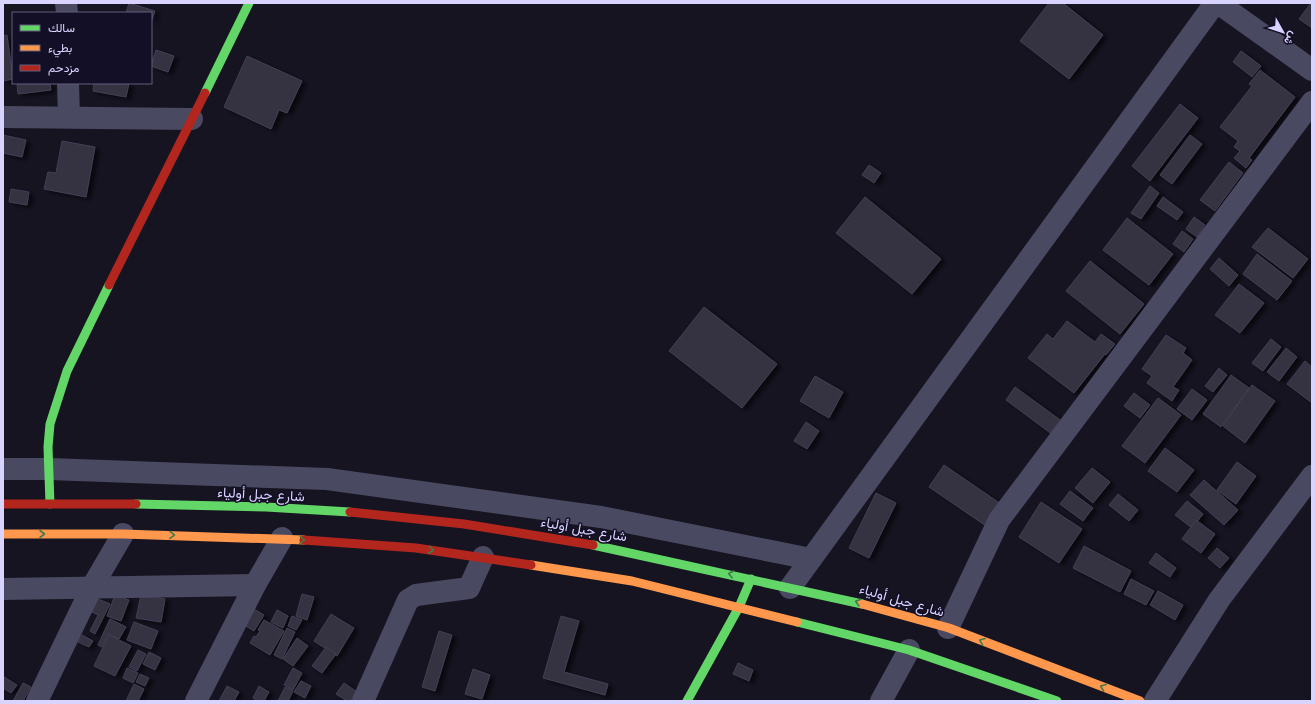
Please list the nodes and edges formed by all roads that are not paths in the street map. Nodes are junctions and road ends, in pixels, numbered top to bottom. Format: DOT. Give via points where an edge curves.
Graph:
graph roads {
  1 [pos="249,3"];
  2 [pos="1215,3"];
  3 [pos="1218,3"];
  4 [pos="1312,70"];
  5 [pos="68,84"];
  6 [pos="1312,102"];
  7 [pos="3,117"];
  8 [pos="69,118"];
  9 [pos="192,119"];
  10 [pos="49,468"];
  11 [pos="3,469"];
  12 [pos="1312,476"];
  13 [pos="3,504"];
  14 [pos="50,504"];
  15 [pos="3,534"];
  16 [pos="123,534"];
  17 [pos="282,538"];
  18 [pos="483,557"];
  19 [pos="811,559"];
  20 [pos="751,579"];
  21 [pos="255,585"];
  22 [pos="92,586"];
  23 [pos="790,588"];
  24 [pos="3,589"];
  25 [pos="739,607"];
  26 [pos="948,628"];
  27 [pos="909,650"];
  28 [pos="37,701"];
  29 [pos="196,701"];
  30 [pos="363,701"];
  31 [pos="687,701"];
  32 [pos="881,701"];
  33 [pos="1057,701"];
  34 [pos="1140,701"];
  35 [pos="1155,701"];
  1 -- 9 [label="main road"];
  2 -- 19 [label="street"];
  3 -- 4 [label="street"];
  5 -- 8 [label="street"];
  6 -- 26 [label="street" via="999,520"];
  7 -- 8 [label="street"];
  8 -- 9 [label="street"];
  9 -- 10 [label="main road" via="67,371 50,424"];
  10 -- 11 [label="street"];
  10 -- 14 [label="main road"];
  10 -- 19 [label="street" via="328,479 601,517"];
  12 -- 35 [label="street" via="1219,600"];
  13 -- 14 [label="main road, شارع جبل أولياء"];
  20 -- 14 [label="main road, شارع جبل أولياء, one-way" via="635,553 501,529 420,519 325,511 208,506"];
  15 -- 16 [label="main road, one-way"];
  16 -- 17 [label="main road, one-way"];
  16 -- 22 [label="street"];
  17 -- 18 [label="main road, one-way" via="416,548"];
  17 -- 21 [label="street"];
  18 -- 25 [label="main road" via="632,581"];
  18 -- 30 [label="street" via="469,588 416,595 408,600"];
  19 -- 23 [label="street"];
  20 -- 23 [label="main road, شارع جبل أولياء"];
  20 -- 25 [label="main road"];
  21 -- 22 [label="street"];
  21 -- 29 [label="street"];
  22 -- 24 [label="street"];
  22 -- 28 [label="street"];
  26 -- 23 [label="main road, شارع جبل أولياء, one-way" via="850,600"];
  25 -- 27 [label="main road"];
  25 -- 31 [label="main road"];
  34 -- 26 [label="main road, شارع جبل أولياء, one-way"];
  27 -- 32 [label="street"];
  27 -- 33 [label="main road"];
}
